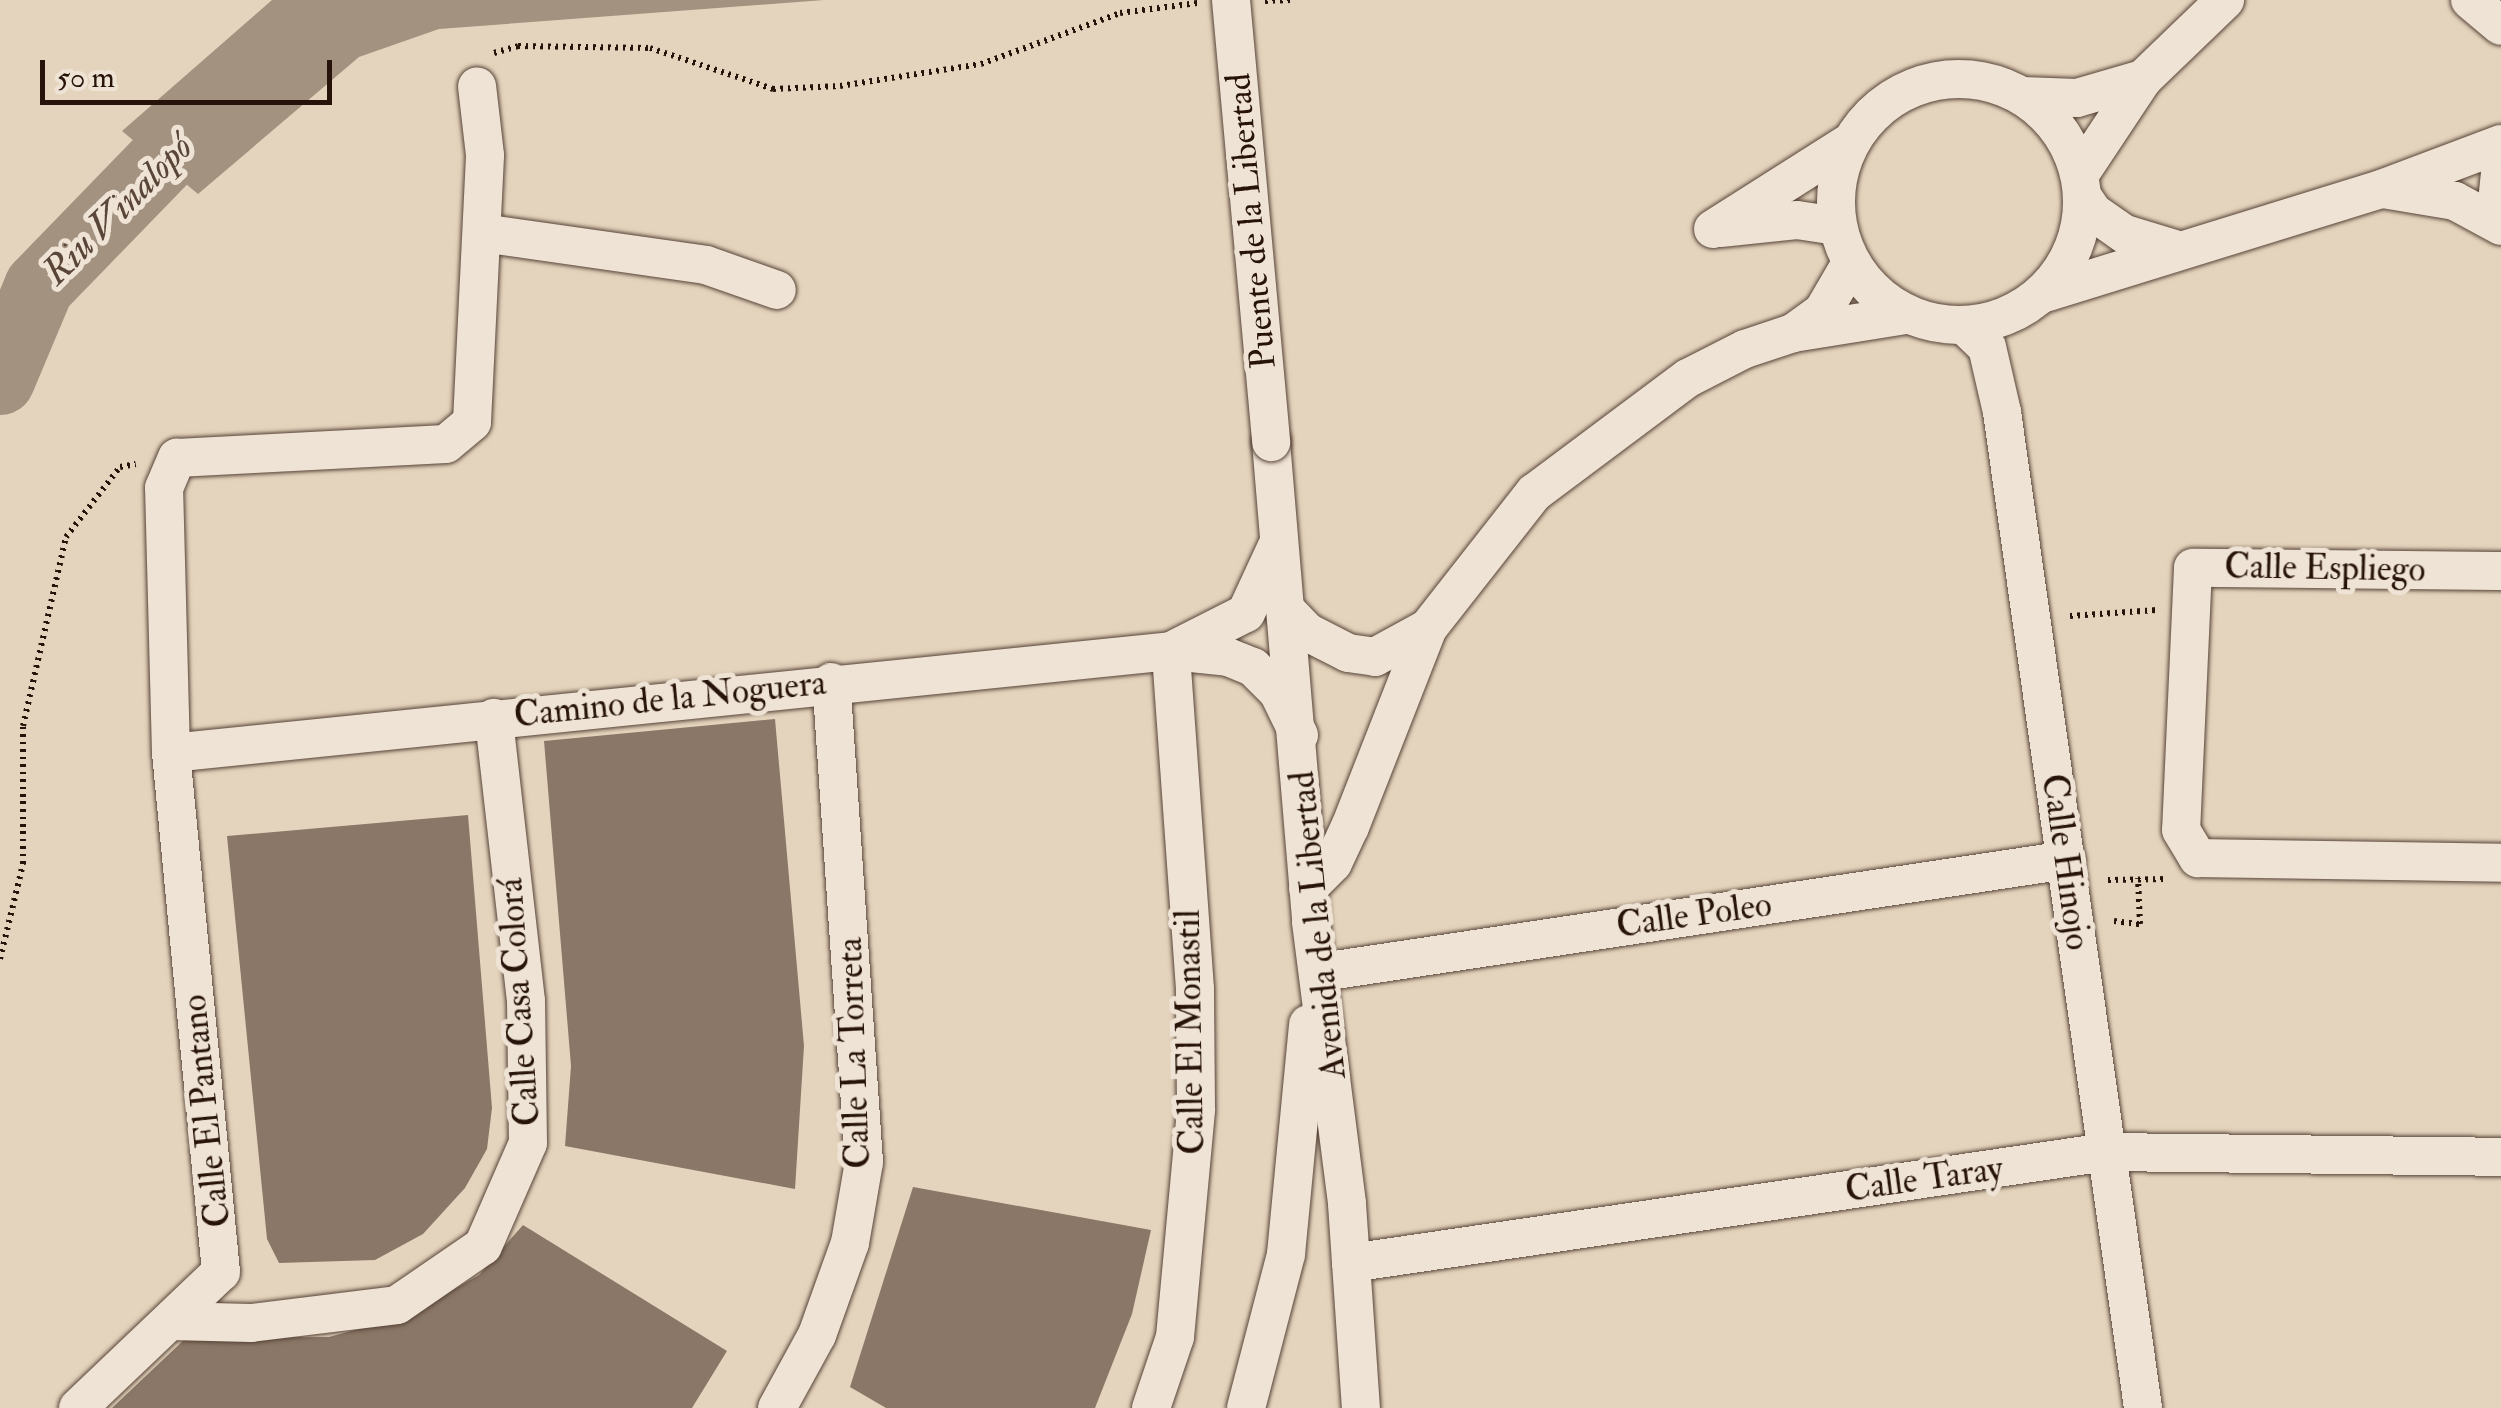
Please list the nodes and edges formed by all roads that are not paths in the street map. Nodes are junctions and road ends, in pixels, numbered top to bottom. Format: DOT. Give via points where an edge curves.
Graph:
graph roads {
  1 [pos="1231,0"];
  2 [pos="2225,0"];
  3 [pos="2470,0"];
  4 [pos="2501,26"];
  5 [pos="2142,79"];
  6 [pos="477,86"];
  7 [pos="2023,96"];
  8 [pos="1850,142"];
  9 [pos="2501,144"];
  10 [pos="2501,163"];
  11 [pos="2082,185"];
  12 [pos="2381,189"];
  13 [pos="2498,224"];
  14 [pos="1837,226"];
  15 [pos="482,234"];
  16 [pos="2178,250"];
  17 [pos="1851,263"];
  18 [pos="777,290"];
  19 [pos="2044,293"];
  20 [pos="1906,315"];
  21 [pos="1965,326"];
  22 [pos="1794,333"];
  23 [pos="1271,442"];
  24 [pos="1278,543"];
  25 [pos="2501,571"];
  26 [pos="1286,610"];
  27 [pos="1428,628"];
  28 [pos="1170,651"];
  29 [pos="830,682"];
  30 [pos="494,718"];
  31 [pos="1299,735"];
  32 [pos="171,753"];
  33 [pos="2066,860"];
  34 [pos="2501,863"];
  35 [pos="1310,905"];
  36 [pos="1322,972"];
  37 [pos="2106,1152"];
  38 [pos="2501,1157"];
  39 [pos="1351,1263"];
  40 [pos="171,1321"];
  41 [pos="78,1408"];
  42 [pos="777,1408"];
  43 [pos="1151,1408"];
  44 [pos="1246,1408"];
  45 [pos="1360,1408"];
  46 [pos="2143,1408"];
  1 -- 23 [label="street, Puente de la Libertad, bridge"];
  2 -- 5 [label="street"];
  3 -- 4 [label="street"];
  5 -- 7 [label="street" via="2078,98"];
  5 -- 11 [label="street"];
  6 -- 15 [label="street" via="485,155"];
  7 -- 8 [label="street" via="1986,81 1946,79 1908,89 1874,111"];
  7 -- 11 [label="street" via="2068,142"];
  8 -- 14 [label="street" via="1837,183"];
  8 -- 14 [label="street" via="1713,229 1797,220"];
  9 -- 12 [label="street"];
  10 -- 13 [label="street" via="2494,188"];
  11 -- 16 [label="street" via="2093,212 2124,234"];
  11 -- 19 [label="street" via="2067,265"];
  12 -- 13 [label="street" via="2455,201"];
  12 -- 16 [label="street"];
  14 -- 17 [label="street"];
  15 -- 18 [label="street" via="706,265"];
  15 -- 32 [label="street" via="472,422 446,444 176,458 164,488"];
  16 -- 19 [label="street"];
  17 -- 20 [label="street" via="1874,293"];
  17 -- 22 [label="street" via="1823,311"];
  19 -- 21 [label="street" via="1994,321"];
  20 -- 21 [label="street"];
  20 -- 22 [label="street"];
  21 -- 33 [label="street, Calle Hinojo" via="1987,348 2002,412"];
  22 -- 27 [label="street" via="1688,378 1534,493"];
  23 -- 24 [label="street, Avenida de la Libertad"];
  24 -- 26 [label="street, Avenida de la Libertad"];
  24 -- 28 [label="street" via="1246,613"];
  25 -- 34 [label="street, Calle Espliego" via="2193,568 2181,830 2198,858"];
  26 -- 27 [label="street" via="1329,646 1362,655 1394,649"];
  26 -- 31 [label="street, Avenida de la Libertad"];
  27 -- 35 [label="street" via="1350,826"];
  28 -- 29 [label="street, Camino de la Noguera"];
  28 -- 31 [label="street" via="1228,657 1253,667 1278,692"];
  28 -- 43 [label="street, Calle El Monastil" via="1195,989 1196,1109 1175,1337"];
  29 -- 30 [label="street, Camino de la Noguera"];
  29 -- 42 [label="street, Calle La Torreta" via="864,1162 850,1244 817,1335"];
  30 -- 32 [label="street, Camino de la Noguera"];
  30 -- 40 [label="street, Calle Casa Colorá" via="526,1001 528,1143 483,1246 396,1305 251,1323"];
  31 -- 35 [label="street, Avenida de la Libertad"];
  32 -- 40 [label="street, Calle El Pantano" via="222,1272"];
  33 -- 36 [label="street, Calle Poleo"];
  33 -- 37 [label="street, Calle Hinojo"];
  35 -- 36 [label="street, Avenida de la Libertad"];
  35 -- 44 [label="street" via="1306,1080 1293,1207"];
  36 -- 39 [label="street, Avenida de la Libertad"];
  37 -- 38 [label="street, Calle Taray"];
  37 -- 39 [label="street, Calle Taray"];
  37 -- 46 [label="street, Calle Hinojo"];
  39 -- 45 [label="street, Avenida de la Libertad"];
  40 -- 41 [label="street, Calle El Pantano"];
}
